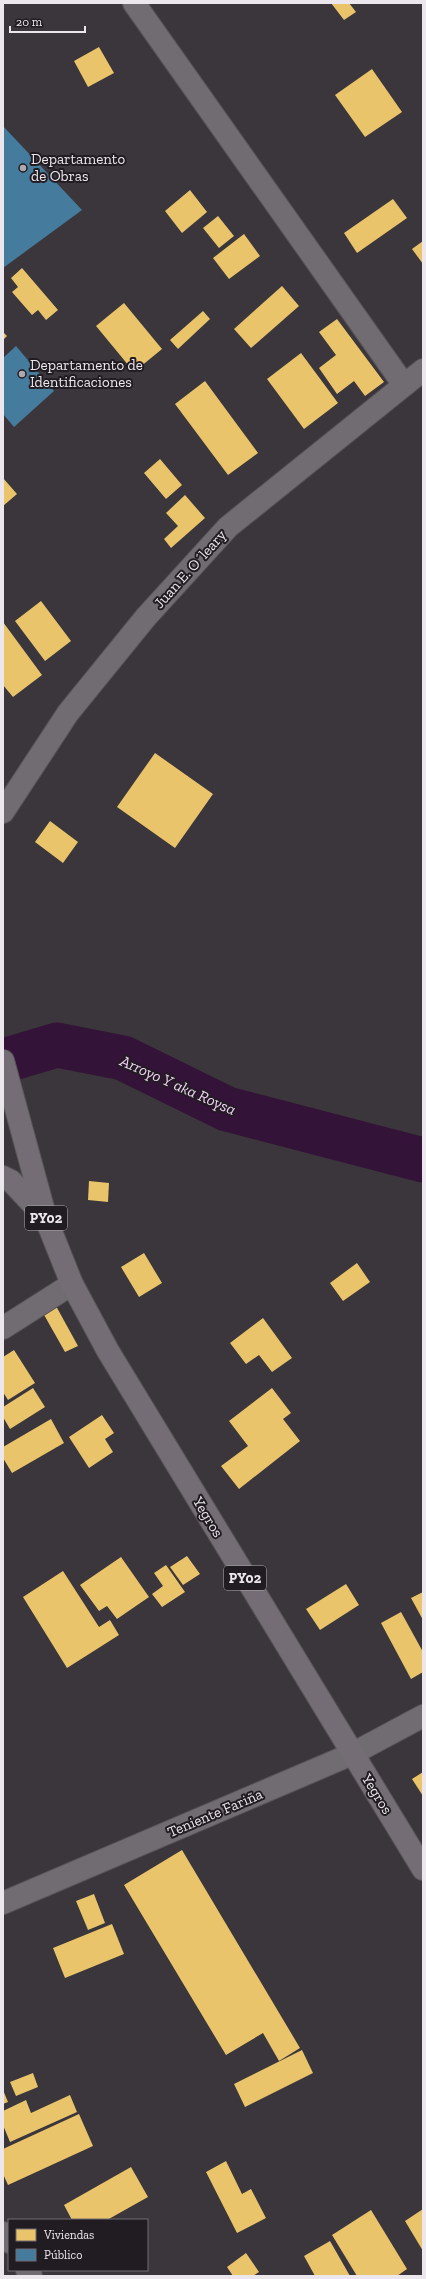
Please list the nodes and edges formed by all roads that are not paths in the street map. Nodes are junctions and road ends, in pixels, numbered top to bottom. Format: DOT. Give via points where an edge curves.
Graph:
graph roads {
  1 [pos="134,3"];
  2 [pos="423,370"];
  3 [pos="404,385"];
  4 [pos="3,812"];
  5 [pos="3,1061"];
  6 [pos="3,1177"];
  7 [pos="46,1219"];
  8 [pos="72,1284"];
  9 [pos="3,1328"];
  10 [pos="423,1716"];
  11 [pos="352,1754"];
  12 [pos="423,1869"];
  13 [pos="3,1903"];
  1 -- 3 [label="street"];
  2 -- 3 [label="street, Juan E. O´leary"];
  3 -- 4 [label="street, Juan E. O´leary" via="228,527 146,617 68,713"];
  5 -- 7 [label="main road, Yegros / PY02"];
  6 -- 7 [label="main road" via="11,1181"];
  7 -- 8 [label="main road, Yegros / PY02"];
  8 -- 9 [label="street"];
  8 -- 11 [label="main road, Yegros / PY02" via="108,1351"];
  10 -- 11 [label="street, Teniente Fariña"];
  11 -- 12 [label="main road, Yegros / PY02"];
  11 -- 13 [label="street, Teniente Fariña"];
}
